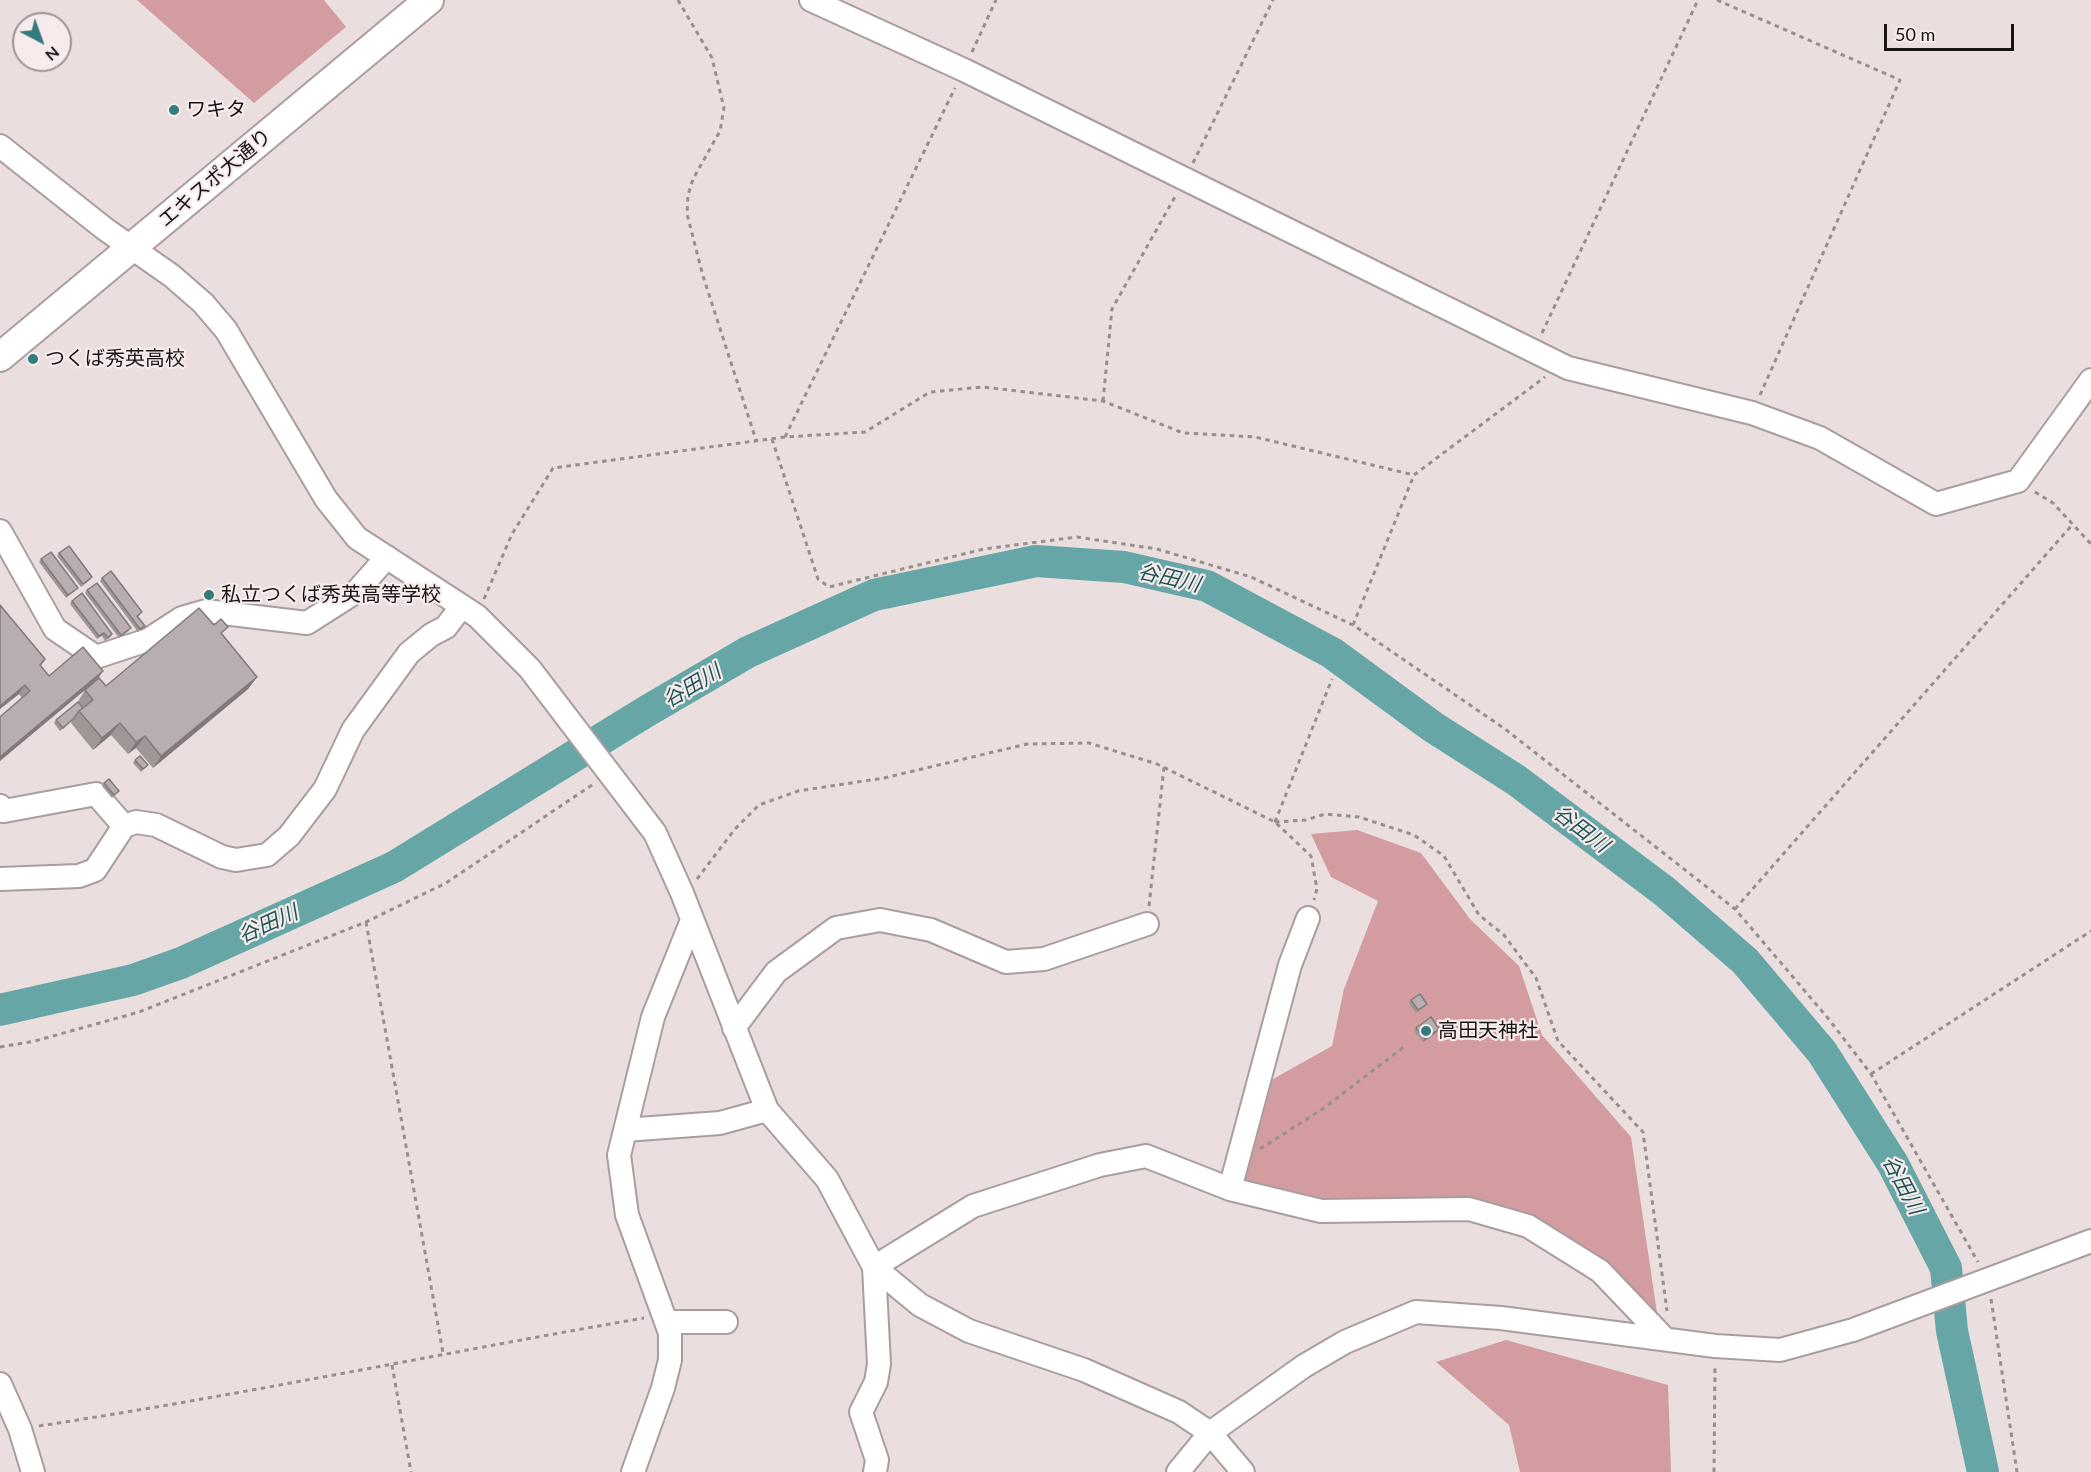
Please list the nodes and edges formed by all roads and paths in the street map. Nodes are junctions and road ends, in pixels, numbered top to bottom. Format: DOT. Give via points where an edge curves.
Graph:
graph roads {
  1 [pos="429,0"];
  2 [pos="678,0"];
  3 [pos="811,0"];
  4 [pos="996,0"];
  5 [pos="1273,0"];
  6 [pos="1698,0"];
  7 [pos="1717,0"];
  8 [pos="964,70"];
  9 [pos="0,146"];
  10 [pos="1186,179"];
  11 [pos="133,247"];
  12 [pos="1533,351"];
  13 [pos="0,357"];
  14 [pos="1568,368"];
  15 [pos="2091,380"];
  16 [pos="1103,401"];
  17 [pos="1752,413"];
  18 [pos="785,437"];
  19 [pos="772,439"];
  20 [pos="756,441"];
  21 [pos="1414,476"];
  22 [pos="2018,481"];
  23 [pos="2072,525"];
  24 [pos="0,531"];
  25 [pos="2091,544"];
  26 [pos="387,557"];
  27 [pos="470,611"];
  28 [pos="1353,625"];
  29 [pos="1332,679"];
  30 [pos="1164,767"];
  31 [pos="609,774"];
  32 [pos="0,806"];
  33 [pos="1275,822"];
  34 [pos="123,826"];
  35 [pos="0,879"];
  36 [pos="682,893"];
  37 [pos="1735,909"];
  38 [pos="1308,918"];
  39 [pos="692,920"];
  40 [pos="366,922"];
  41 [pos="1147,924"];
  42 [pos="2091,931"];
  43 [pos="734,1028"];
  44 [pos="1405,1046"];
  45 [pos="0,1047"];
  46 [pos="1871,1074"];
  47 [pos="767,1110"];
  48 [pos="625,1130"];
  49 [pos="1236,1164"];
  50 [pos="1230,1189"];
  51 [pos="2091,1242"];
  52 [pos="874,1268"];
  53 [pos="1985,1281"];
  54 [pos="665,1318"];
  55 [pos="726,1322"];
  56 [pos="1667,1339"];
  57 [pos="1715,1346"];
  58 [pos="443,1353"];
  59 [pos="392,1365"];
  60 [pos="0,1384"];
  61 [pos="10,1430"];
  62 [pos="1210,1433"];
  63 [pos="33,1472"];
  64 [pos="411,1472"];
  65 [pos="633,1472"];
  66 [pos="875,1472"];
  67 [pos="1178,1472"];
  68 [pos="1243,1472"];
  69 [pos="1714,1472"];
  70 [pos="2017,1472"];
  1 -- 11 [label="main road, エキスポ大通り"];
  2 -- 20 [label="path" via="712,58 724,108 720,131 693,179 687,214 706,287"];
  3 -- 8 [label="street"];
  4 -- 8 [label="path"];
  5 -- 10 [label="path"];
  6 -- 12 [label="path"];
  7 -- 17 [label="path" via="1900,80"];
  8 -- 10 [label="street"];
  8 -- 18 [label="path"];
  9 -- 11 [label="street"];
  10 -- 12 [label="street"];
  10 -- 16 [label="path" via="1112,309"];
  11 -- 13 [label="main road, エキスポ大通り"];
  11 -- 26 [label="street" via="180,282 226,330 326,499 357,538"];
  12 -- 14 [label="street"];
  14 -- 17 [label="street"];
  14 -- 21 [label="path" via="1552,372"];
  15 -- 22 [label="street"];
  16 -- 18 [label="path" via="983,387 930,392 865,432"];
  16 -- 21 [label="path" via="1184,433 1255,437"];
  17 -- 22 [label="street" via="1820,438 1936,504"];
  18 -- 19 [label="path"];
  19 -- 20 [label="path"];
  19 -- 28 [label="path" via="818,579 829,587 984,549 1077,537 1156,549 1251,577"];
  20 -- 27 [label="path" via="553,468"];
  21 -- 28 [label="path"];
  22 -- 23 [label="path" via="2053,503"];
  23 -- 25 [label="path"];
  23 -- 37 [label="path"];
  24 -- 26 [label="street" via="55,629 96,657 148,640 182,618 206,611 307,623 357,591"];
  26 -- 27 [label="street"];
  27 -- 31 [label="street" via="530,669"];
  27 -- 34 [label="street" via="409,653 353,730 326,789 289,836 267,855 229,859 156,825 136,822"];
  28 -- 37 [label="path" via="1504,729"];
  29 -- 33 [label="path"];
  30 -- 33 [label="path"];
  30 -- 36 [label="path" via="1089,743 1027,744 884,778 798,791 759,805"];
  30 -- 41 [label="path"];
  31 -- 36 [label="street" via="655,833"];
  31 -- 40 [label="path" via="446,883"];
  32 -- 34 [label="street" via="4,811 96,794"];
  33 -- 38 [label="path" via="1311,856 1317,889"];
  33 -- 56 [label="path" via="1325,814 1359,817 1414,836 1444,856 1479,915 1504,935 1536,978 1558,1041 1643,1132 1665,1286"];
  34 -- 35 [label="street" via="94,870 79,876"];
  36 -- 39 [label="street"];
  37 -- 46 [label="path"];
  38 -- 49 [label="street" via="1290,965"];
  39 -- 43 [label="street"];
  39 -- 48 [label="street" via="653,1017"];
  40 -- 45 [label="path" via="139,1012"];
  40 -- 58 [label="path"];
  41 -- 43 [label="street" via="1044,959 1006,962 931,930 880,920 836,928 776,972"];
  42 -- 46 [label="path"];
  43 -- 47 [label="street"];
  44 -- 49 [label="path" via="1324,1108"];
  46 -- 53 [label="path"];
  47 -- 48 [label="street" via="720,1123"];
  47 -- 52 [label="street" via="827,1179"];
  48 -- 54 [label="street" via="619,1155 627,1215"];
  49 -- 50 [label="street"];
  50 -- 52 [label="street" via="1146,1156 1100,1165 973,1206"];
  50 -- 56 [label="street" via="1322,1211 1469,1209 1528,1226 1600,1272"];
  51 -- 53 [label="street"];
  52 -- 62 [label="street" via="920,1305 969,1331 1084,1370 1179,1412"];
  52 -- 66 [label="street" via="879,1365 876,1382 861,1412 877,1460"];
  53 -- 57 [label="street" via="1853,1330 1780,1350"];
  53 -- 70 [label="path"];
  54 -- 55 [label="street"];
  54 -- 58 [label="path"];
  54 -- 65 [label="street" via="670,1333 670,1360"];
  56 -- 57 [label="street"];
  56 -- 62 [label="street" via="1501,1318 1416,1312 1345,1342 1304,1366"];
  57 -- 69 [label="path"];
  58 -- 59 [label="path"];
  59 -- 61 [label="path" via="175,1406"];
  59 -- 64 [label="path"];
  60 -- 61 [label="street"];
  61 -- 63 [label="street"];
  62 -- 67 [label="street"];
  62 -- 68 [label="street"];
}
